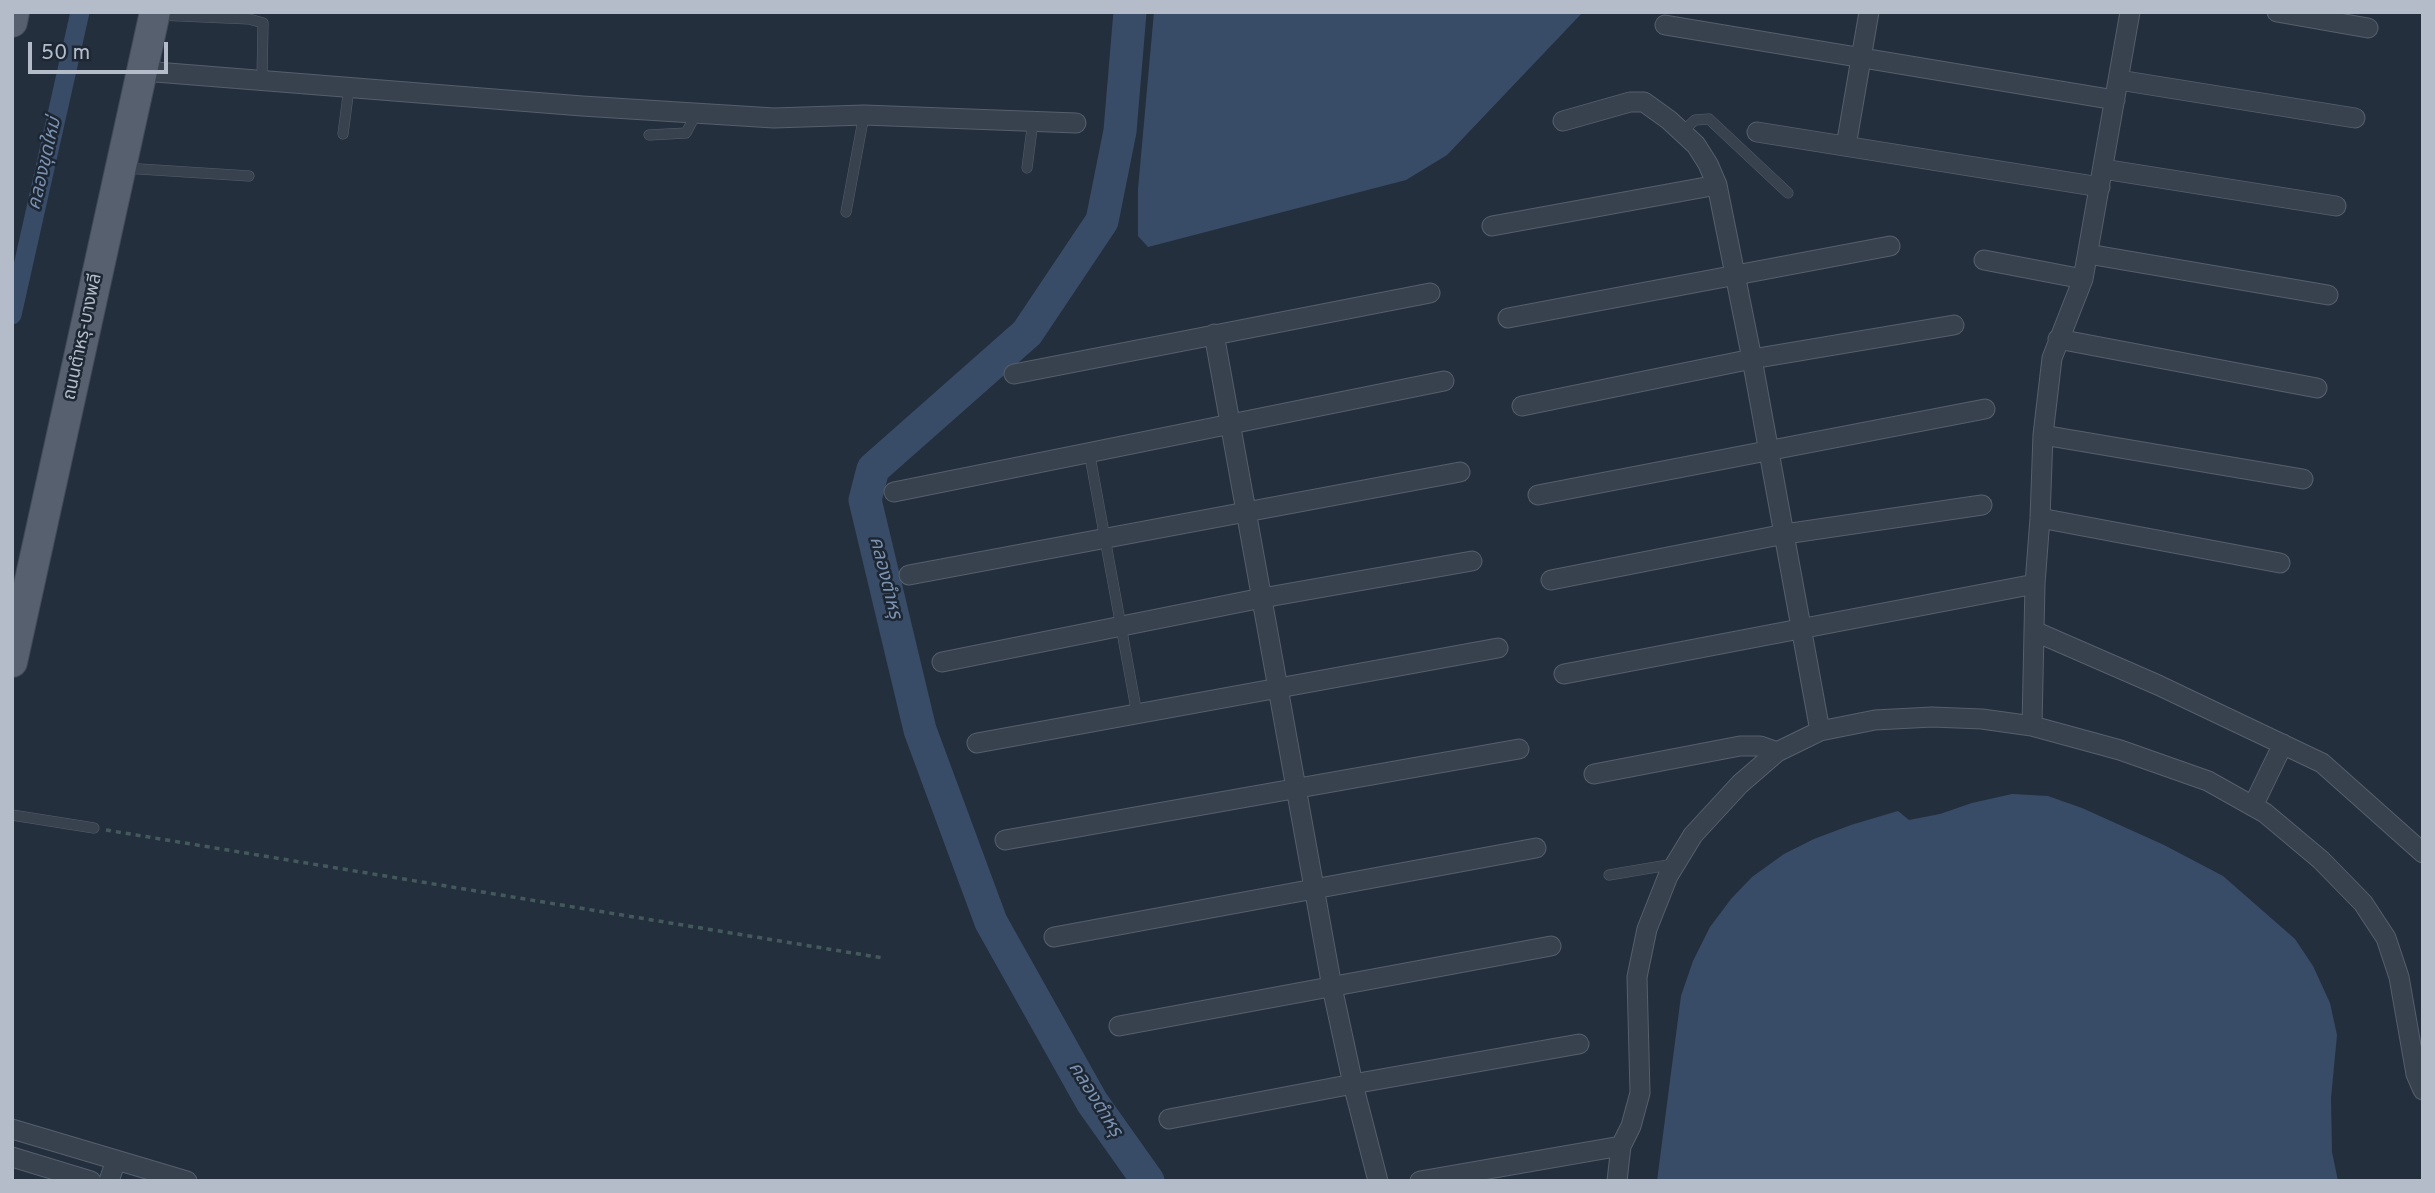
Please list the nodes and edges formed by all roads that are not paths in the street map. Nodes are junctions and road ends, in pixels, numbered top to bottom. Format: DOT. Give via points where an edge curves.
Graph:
graph roads {
  1 [pos="14,12"];
  2 [pos="1869,12"];
  3 [pos="2130,12"];
  4 [pos="2277,12"];
  5 [pos="154,14"];
  6 [pos="12,22"];
  7 [pos="1665,25"];
  8 [pos="2368,28"];
  9 [pos="1861,58"];
  10 [pos="142,71"];
  11 [pos="2119,80"];
  12 [pos="262,81"];
  13 [pos="349,88"];
  14 [pos="2115,100"];
  15 [pos="696,114"];
  16 [pos="864,115"];
  17 [pos="2354,118"];
  18 [pos="1033,121"];
  19 [pos="1563,121"];
  20 [pos="1076,123"];
  21 [pos="1682,132"];
  22 [pos="1757,132"];
  23 [pos="343,134"];
  24 [pos="649,135"];
  25 [pos="1846,146"];
  26 [pos="121,168"];
  27 [pos="1027,168"];
  28 [pos="249,176"];
  29 [pos="2102,178"];
  30 [pos="1717,185"];
  31 [pos="1788,193"];
  32 [pos="2336,206"];
  33 [pos="846,212"];
  34 [pos="1492,226"];
  35 [pos="1890,246"];
  36 [pos="2088,254"];
  37 [pos="1984,260"];
  38 [pos="1733,274"];
  39 [pos="2083,279"];
  40 [pos="1430,293"];
  41 [pos="2328,295"];
  42 [pos="1508,318"];
  43 [pos="1954,325"];
  44 [pos="1214,334"];
  45 [pos="2058,339"];
  46 [pos="1752,359"];
  47 [pos="1014,374"];
  48 [pos="1444,381"];
  49 [pos="2317,388"];
  50 [pos="1522,406"];
  51 [pos="1984,409"];
  52 [pos="1230,423"];
  53 [pos="2043,435"];
  54 [pos="1089,452"];
  55 [pos="1770,452"];
  56 [pos="1460,472"];
  57 [pos="2303,479"];
  58 [pos="894,492"];
  59 [pos="1538,495"];
  60 [pos="1982,505"];
  61 [pos="1246,510"];
  62 [pos="2040,518"];
  63 [pos="1785,534"];
  64 [pos="1104,537"];
  65 [pos="1472,561"];
  66 [pos="2280,563"];
  67 [pos="909,575"];
  68 [pos="1551,580"];
  69 [pos="2035,584"];
  70 [pos="1262,598"];
  71 [pos="1120,626"];
  72 [pos="1800,628"];
  73 [pos="2034,631"];
  74 [pos="1498,648"];
  75 [pos="12,662"];
  76 [pos="942,662"];
  77 [pos="1564,674"];
  78 [pos="1278,689"];
  79 [pos="1137,714"];
  80 [pos="2032,726"];
  81 [pos="1821,731"];
  82 [pos="977,743"];
  83 [pos="2283,744"];
  84 [pos="1519,749"];
  85 [pos="1777,752"];
  86 [pos="1594,774"];
  87 [pos="1296,789"];
  88 [pos="2252,806"];
  89 [pos="12,814"];
  90 [pos="94,828"];
  91 [pos="1005,840"];
  92 [pos="1536,848"];
  93 [pos="2423,853"];
  94 [pos="1675,864"];
  95 [pos="1609,875"];
  96 [pos="1315,890"];
  97 [pos="1055,937"];
  98 [pos="1551,946"];
  99 [pos="1332,987"];
  100 [pos="1119,1026"];
  101 [pos="1579,1044"];
  102 [pos="1353,1084"];
  103 [pos="2423,1090"];
  104 [pos="1169,1119"];
  105 [pos="12,1129"];
  106 [pos="1621,1146"];
  107 [pos="12,1157"];
  108 [pos="116,1160"];
  109 [pos="90,1181"];
  110 [pos="109,1181"];
  111 [pos="187,1181"];
  112 [pos="1378,1181"];
  113 [pos="1420,1181"];
  114 [pos="1617,1181"];
  1 -- 6 [label="main road"];
  2 -- 9 [label="street"];
  3 -- 11 [label="street"];
  4 -- 8 [label="street"];
  5 -- 10 [label="main road, ถนนตำหรุ-บางพลี"];
  5 -- 12 [label="lane" via="263,23"];
  7 -- 9 [label="street"];
  9 -- 14 [label="street"];
  9 -- 25 [label="street"];
  10 -- 12 [label="street"];
  10 -- 26 [label="main road, ถนนตำหรุ-บางพลี"];
  11 -- 14 [label="street"];
  11 -- 17 [label="street"];
  12 -- 13 [label="street"];
  13 -- 15 [label="street"];
  13 -- 23 [label="lane"];
  14 -- 29 [label="street"];
  15 -- 16 [label="street" via="774,118"];
  15 -- 24 [label="lane" via="686,133"];
  16 -- 18 [label="street"];
  16 -- 33 [label="lane"];
  18 -- 20 [label="street"];
  18 -- 27 [label="lane"];
  19 -- 21 [label="street" via="1644,102"];
  21 -- 30 [label="street" via="1696,145"];
  21 -- 31 [label="lane" via="1695,120 1709,120"];
  22 -- 25 [label="street"];
  25 -- 29 [label="street"];
  26 -- 28 [label="lane"];
  26 -- 75 [label="main road, ถนนตำหรุ-บางพลี"];
  29 -- 32 [label="street"];
  29 -- 36 [label="street"];
  30 -- 34 [label="street"];
  30 -- 38 [label="street"];
  35 -- 38 [label="street"];
  36 -- 39 [label="street"];
  36 -- 41 [label="street"];
  37 -- 39 [label="street"];
  38 -- 42 [label="street"];
  38 -- 46 [label="street"];
  39 -- 45 [label="street"];
  40 -- 44 [label="street"];
  43 -- 46 [label="street"];
  44 -- 47 [label="street"];
  44 -- 52 [label="street"];
  45 -- 49 [label="street"];
  45 -- 53 [label="street"];
  46 -- 50 [label="street"];
  46 -- 55 [label="street"];
  48 -- 52 [label="street"];
  51 -- 55 [label="street"];
  52 -- 54 [label="street"];
  52 -- 61 [label="street"];
  53 -- 57 [label="street"];
  53 -- 62 [label="street"];
  54 -- 58 [label="street"];
  54 -- 64 [label="lane"];
  55 -- 59 [label="street"];
  55 -- 63 [label="street"];
  56 -- 61 [label="street"];
  60 -- 63 [label="street"];
  61 -- 64 [label="street"];
  61 -- 70 [label="street"];
  62 -- 66 [label="street"];
  62 -- 69 [label="street"];
  63 -- 68 [label="street"];
  63 -- 72 [label="street"];
  64 -- 67 [label="street"];
  64 -- 71 [label="lane"];
  65 -- 70 [label="street"];
  69 -- 72 [label="street"];
  69 -- 73 [label="street"];
  70 -- 71 [label="street"];
  70 -- 78 [label="street"];
  71 -- 76 [label="street"];
  71 -- 79 [label="lane"];
  72 -- 77 [label="street"];
  72 -- 81 [label="street"];
  73 -- 80 [label="street"];
  73 -- 83 [label="street"];
  74 -- 78 [label="street"];
  78 -- 79 [label="street"];
  78 -- 87 [label="street"];
  79 -- 82 [label="street"];
  80 -- 81 [label="street" via="1933,717 1875,720"];
  80 -- 88 [label="street" via="2208,781"];
  81 -- 85 [label="street"];
  83 -- 88 [label="street"];
  83 -- 93 [label="street" via="2322,763"];
  84 -- 87 [label="street"];
  85 -- 86 [label="street" via="1740,746"];
  85 -- 94 [label="street" via="1693,835"];
  87 -- 91 [label="street"];
  87 -- 96 [label="street"];
  88 -- 103 [label="street" via="2321,860 2363,903 2386,938"];
  89 -- 90 [label="lane"];
  92 -- 96 [label="street"];
  94 -- 95 [label="lane"];
  94 -- 106 [label="street" via="1647,929 1637,977 1640,1093"];
  96 -- 97 [label="street"];
  96 -- 99 [label="street"];
  98 -- 99 [label="street"];
  99 -- 100 [label="street"];
  99 -- 102 [label="street"];
  101 -- 102 [label="street"];
  102 -- 104 [label="street"];
  102 -- 112 [label="street"];
  105 -- 108 [label="street"];
  106 -- 113 [label="street"];
  106 -- 114 [label="street"];
  107 -- 109 [label="street"];
  108 -- 110 [label="street"];
  108 -- 111 [label="street"];
}
